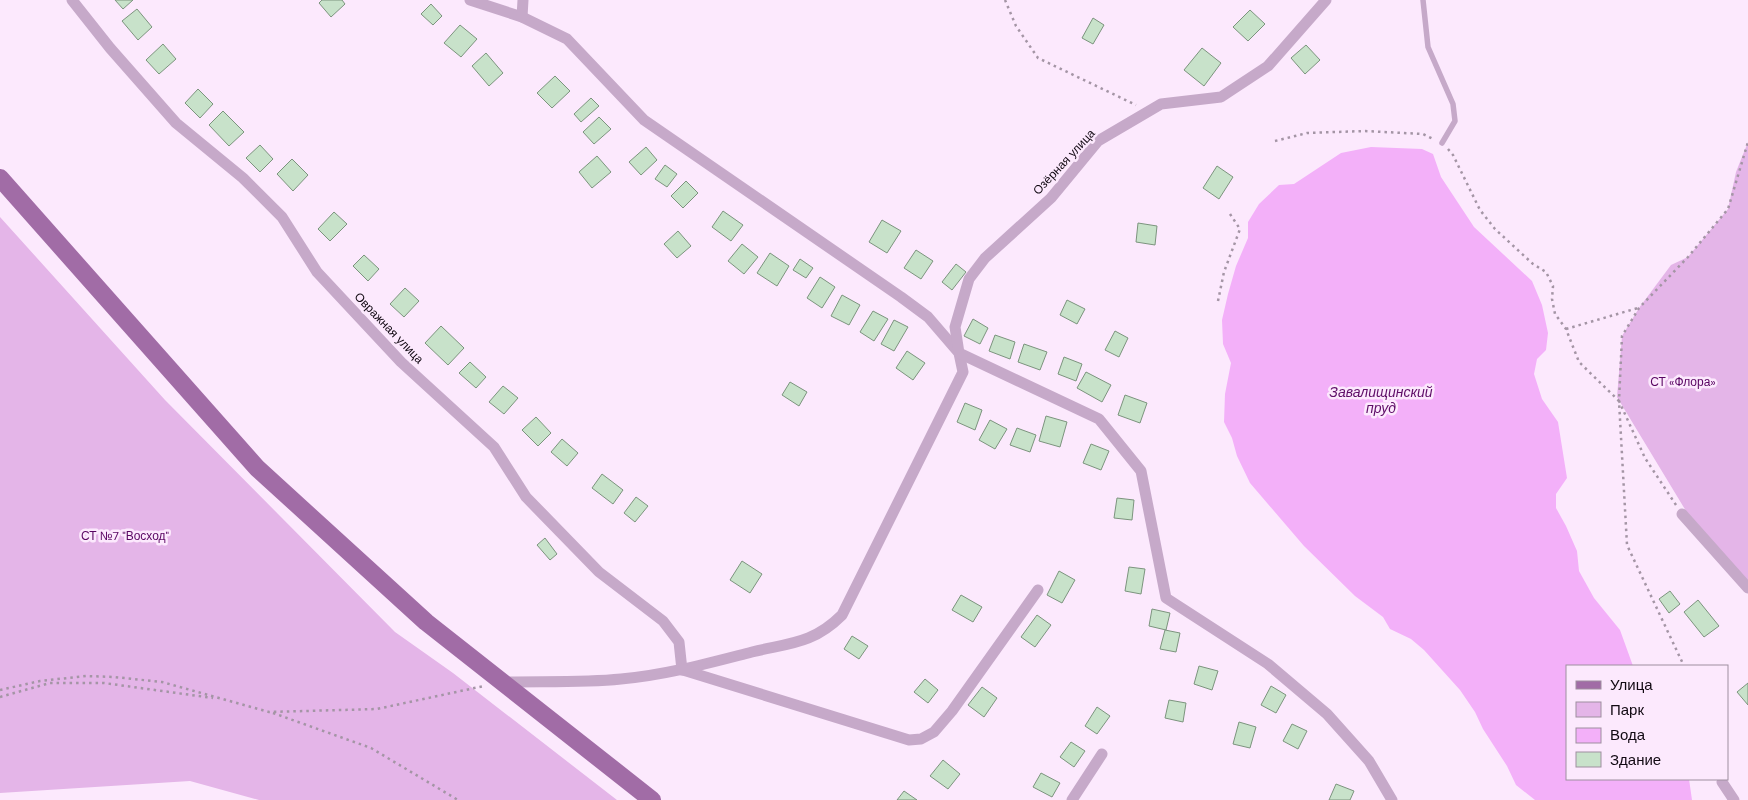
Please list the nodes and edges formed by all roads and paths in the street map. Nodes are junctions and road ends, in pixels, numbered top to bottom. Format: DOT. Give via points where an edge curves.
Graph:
graph roads {
  1 [pos="72,0"];
  2 [pos="470,0"];
  3 [pos="523,0"];
  4 [pos="1005,0"];
  5 [pos="1326,0"];
  6 [pos="1423,0"];
  7 [pos="522,17"];
  8 [pos="1148,111"];
  9 [pos="1275,141"];
  10 [pos="1748,142"];
  11 [pos="1442,143"];
  12 [pos="0,178"];
  13 [pos="1228,211"];
  14 [pos="1218,301"];
  15 [pos="1639,308"];
  16 [pos="1566,329"];
  17 [pos="959,353"];
  18 [pos="1619,402"];
  19 [pos="1682,514"];
  20 [pos="1748,588"];
  21 [pos="1038,590"];
  22 [pos="1683,665"];
  23 [pos="682,670"];
  24 [pos="503,682"];
  25 [pos="0,690"];
  26 [pos="0,697"];
  27 [pos="223,699"];
  28 [pos="269,712"];
  29 [pos="1102,754"];
  30 [pos="1722,782"];
  31 [pos="458,800"];
  32 [pos="652,800"];
  33 [pos="1072,800"];
  34 [pos="1392,800"];
  35 [pos="1734,800"];
  1 -- 23 [label="street, Овражная улица" via="176,123 243,178 282,217 316,272 394,355 494,447 526,497 599,572 664,621 679,642"];
  2 -- 7 [label="street"];
  3 -- 7 [label="street"];
  4 -- 8 [label="path" via="1016,26 1038,58"];
  5 -- 8 [label="street, Озёрная улица" via="1268,66 1221,97 1161,104"];
  6 -- 11 [label="lane" via="1428,47 1453,104 1455,121"];
  7 -- 17 [label="street" via="568,39 644,120 901,296 928,317"];
  8 -- 17 [label="street, Озёрная улица" via="1098,141 1051,198 986,258 969,279 955,327"];
  9 -- 11 [label="path" via="1307,133 1365,131 1423,134"];
  10 -- 15 [label="path" via="1728,209"];
  11 -- 16 [label="path" via="1453,155 1480,210 1494,229 1546,272 1553,286 1555,314"];
  12 -- 24 [label="main road" via="257,468 426,622"];
  13 -- 14 [label="path" via="1240,229 1224,272"];
  15 -- 16 [label="path"];
  15 -- 18 [label="path" via="1622,336"];
  16 -- 18 [label="path" via="1579,362"];
  17 -- 23 [label="street, Озёрная улица" via="963,372 842,615 813,638"];
  17 -- 34 [label="street" via="1099,419 1141,471 1166,598 1268,664 1327,714 1369,761"];
  18 -- 19 [label="path" via="1645,458"];
  18 -- 22 [label="path" via="1627,546"];
  19 -- 20 [label="street"];
  21 -- 23 [label="street" via="952,711 934,732 921,739 909,740"];
  23 -- 24 [label="street, Озёрная улица" via="621,679"];
  24 -- 28 [label="path" via="377,709"];
  24 -- 32 [label="main road"];
  25 -- 27 [label="path" via="40,681 86,676 114,677 162,682"];
  26 -- 27 [label="path" via="50,683 104,683"];
  27 -- 28 [label="path"];
  28 -- 31 [label="path" via="371,748"];
  29 -- 33 [label="street"];
  30 -- 35 [label="street"];
}
